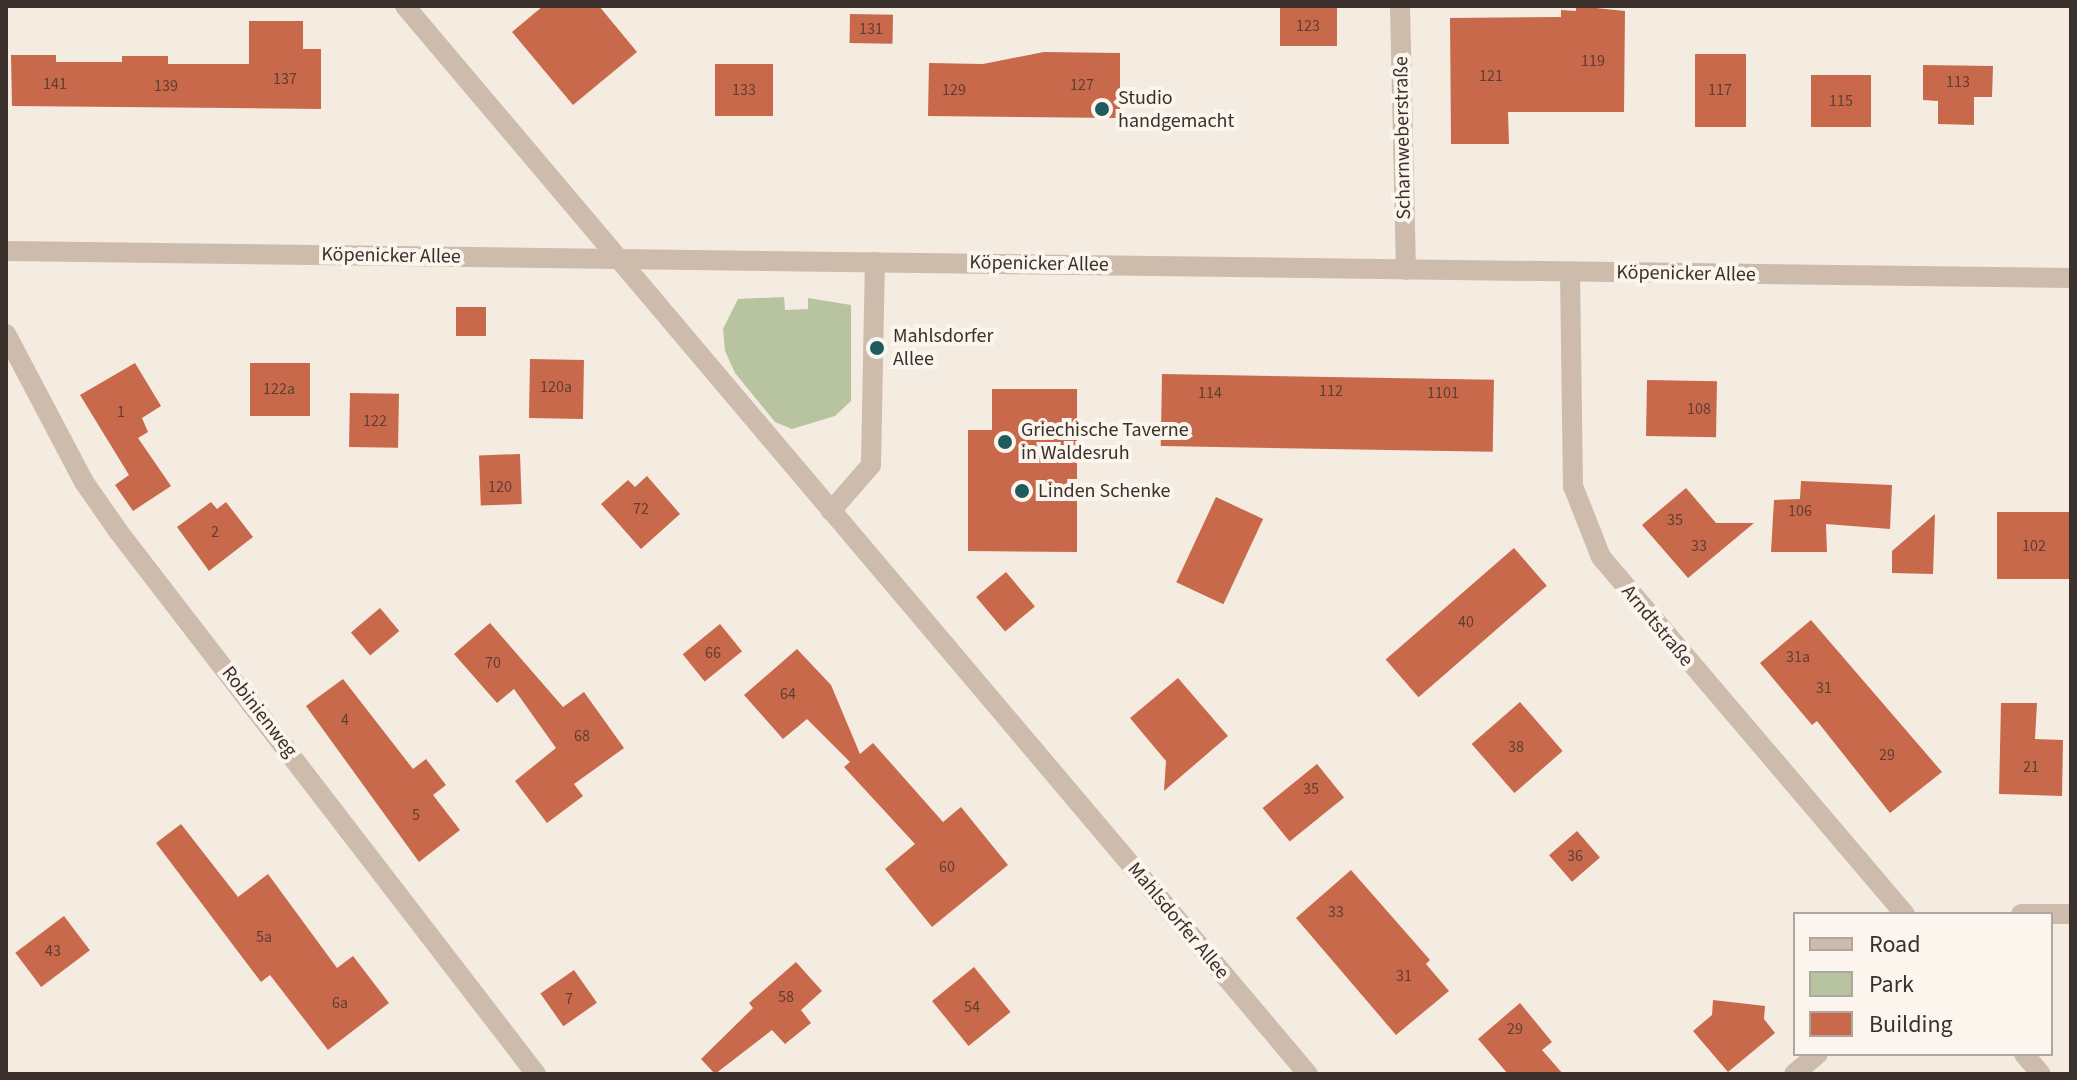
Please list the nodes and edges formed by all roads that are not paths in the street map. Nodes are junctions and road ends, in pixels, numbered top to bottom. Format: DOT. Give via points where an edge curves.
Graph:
graph roads {
  1 [pos="405,6"];
  2 [pos="1400,6"];
  3 [pos="6,251"];
  4 [pos="615,260"];
  5 [pos="875,262"];
  6 [pos="1406,270"];
  7 [pos="1570,273"];
  8 [pos="2071,278"];
  9 [pos="6,334"];
  10 [pos="831,511"];
  11 [pos="1903,912"];
  12 [pos="1816,1056"];
  13 [pos="2026,1056"];
  14 [pos="536,1074"];
  15 [pos="1308,1074"];
  16 [pos="1794,1074"];
  17 [pos="2041,1074"];
  1 -- 4 [label="street, Mahlsdorfer Allee"];
  2 -- 6 [label="street, Scharnweberstraße"];
  3 -- 4 [label="street, Köpenicker Allee"];
  4 -- 5 [label="street, Köpenicker Allee"];
  4 -- 10 [label="street, Mahlsdorfer Allee"];
  5 -- 6 [label="street, Köpenicker Allee"];
  5 -- 10 [label="street" via="871,465"];
  6 -- 7 [label="street, Köpenicker Allee"];
  7 -- 8 [label="street, Köpenicker Allee"];
  7 -- 11 [label="street, Arndtstraße" via="1573,486 1601,557"];
  9 -- 14 [label="street, Robinienweg" via="84,482 118,531"];
  10 -- 15 [label="street, Mahlsdorfer Allee"];
  12 -- 16 [label="street"];
  13 -- 17 [label="street"];
}
